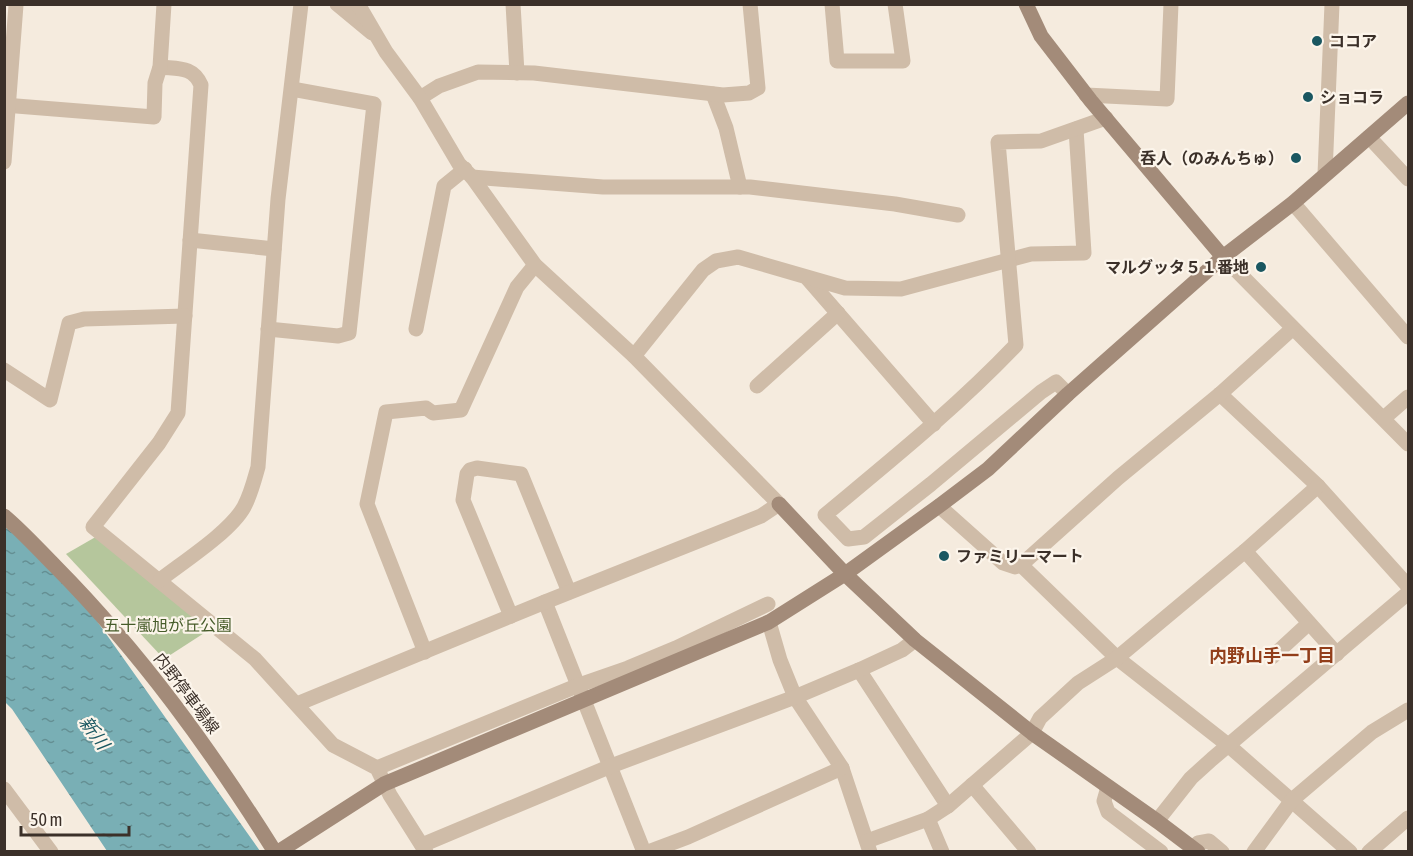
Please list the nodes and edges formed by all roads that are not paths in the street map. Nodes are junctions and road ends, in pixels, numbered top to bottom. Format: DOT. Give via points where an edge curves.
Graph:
graph roads {
  1 [pos="164,4"];
  2 [pos="301,4"];
  3 [pos="337,4"];
  4 [pos="358,4"];
  5 [pos="513,4"];
  6 [pos="750,4"];
  7 [pos="832,4"];
  8 [pos="896,4"];
  9 [pos="1026,4"];
  10 [pos="1171,4"];
  11 [pos="1332,4"];
  12 [pos="16,5"];
  13 [pos="377,37"];
  14 [pos="160,67"];
  15 [pos="517,73"];
  16 [pos="292,89"];
  17 [pos="713,94"];
  18 [pos="1086,95"];
  19 [pos="420,98"];
  20 [pos="1408,103"];
  21 [pos="7,106"];
  22 [pos="1106,118"];
  23 [pos="1076,129"];
  24 [pos="1369,137"];
  25 [pos="4,162"];
  26 [pos="468,173"];
  27 [pos="1325,174"];
  28 [pos="1408,179"];
  29 [pos="740,187"];
  30 [pos="1293,203"];
  31 [pos="958,215"];
  32 [pos="190,240"];
  33 [pos="274,249"];
  34 [pos="1223,257"];
  35 [pos="1009,261"];
  36 [pos="535,265"];
  37 [pos="808,279"];
  38 [pos="838,313"];
  39 [pos="185,316"];
  40 [pos="268,329"];
  41 [pos="416,329"];
  42 [pos="1292,329"];
  43 [pos="1408,337"];
  44 [pos="634,356"];
  45 [pos="4,370"];
  46 [pos="757,386"];
  47 [pos="1068,394"];
  48 [pos="1220,394"];
  49 [pos="1408,397"];
  50 [pos="1384,418"];
  51 [pos="934,424"];
  52 [pos="1408,444"];
  53 [pos="1318,486"];
  54 [pos="779,504"];
  55 [pos="939,506"];
  56 [pos="4,516"];
  57 [pos="1245,551"];
  58 [pos="1021,565"];
  59 [pos="845,574"];
  60 [pos="160,580"];
  61 [pos="1408,586"];
  62 [pos="569,592"];
  63 [pos="1408,593"];
  64 [pos="545,602"];
  65 [pos="768,604"];
  66 [pos="511,616"];
  67 [pos="769,622"];
  68 [pos="1309,623"];
  69 [pos="915,640"];
  70 [pos="425,652"];
  71 [pos="1337,654"];
  72 [pos="1272,657"];
  73 [pos="1117,658"];
  74 [pos="859,670"];
  75 [pos="580,689"];
  76 [pos="795,697"];
  77 [pos="297,704"];
  78 [pos="1408,710"];
  79 [pos="1032,733"];
  80 [pos="1228,745"];
  81 [pos="611,766"];
  82 [pos="377,768"];
  83 [pos="842,768"];
  84 [pos="384,784"];
  85 [pos="972,785"];
  86 [pos="1108,787"];
  87 [pos="4,789"];
  88 [pos="1292,801"];
  89 [pos="948,806"];
  90 [pos="1408,818"];
  91 [pos="928,819"];
  92 [pos="1157,821"];
  93 [pos="868,846"];
  94 [pos="424,848"];
  95 [pos="1196,850"];
  96 [pos="51,852"];
  97 [pos="277,852"];
  98 [pos="646,852"];
  99 [pos="942,852"];
  100 [pos="1029,852"];
  101 [pos="1161,852"];
  102 [pos="1221,852"];
  103 [pos="1254,852"];
  104 [pos="1350,852"];
  105 [pos="1369,852"];
  1 -- 14 [label="street"];
  2 -- 16 [label="street"];
  3 -- 13 [label="street"];
  4 -- 13 [label="street"];
  5 -- 15 [label="street"];
  6 -- 17 [label="street" via="758,88 748,93"];
  7 -- 8 [label="street" via="837,61 903,61"];
  9 -- 18 [label="street" via="1041,36"];
  10 -- 18 [label="street" via="1167,99"];
  11 -- 27 [label="street"];
  12 -- 21 [label="street"];
  13 -- 19 [label="street"];
  14 -- 21 [label="street" via="155,83 154,117"];
  14 -- 32 [label="street" via="189,70 197,75 201,85"];
  15 -- 17 [label="street"];
  15 -- 19 [label="street" via="478,72 439,86"];
  16 -- 33 [label="street"];
  16 -- 40 [label="street" via="375,104 349,333 338,336"];
  17 -- 29 [label="street" via="726,128"];
  18 -- 22 [label="street"];
  19 -- 26 [label="street"];
  20 -- 24 [label="street"];
  21 -- 25 [label="street"];
  22 -- 23 [label="street"];
  22 -- 34 [label="street"];
  23 -- 35 [label="street" via="1041,141 998,142"];
  23 -- 35 [label="street" via="1084,253 1031,254"];
  24 -- 27 [label="street"];
  24 -- 28 [label="street"];
  26 -- 29 [label="street" via="603,187"];
  26 -- 36 [label="street"];
  26 -- 41 [label="street" via="444,186"];
  27 -- 30 [label="street"];
  29 -- 31 [label="street"];
  30 -- 34 [label="street"];
  30 -- 43 [label="street"];
  32 -- 33 [label="street"];
  32 -- 39 [label="street"];
  33 -- 40 [label="street"];
  34 -- 42 [label="street"];
  34 -- 47 [label="street"];
  35 -- 37 [label="street" via="901,289 845,288"];
  35 -- 51 [label="street" via="1016,345"];
  36 -- 44 [label="street"];
  36 -- 70 [label="street" via="517,287 461,410 387,412 367,504"];
  37 -- 38 [label="street"];
  37 -- 44 [label="street" via="738,257 716,261 703,270"];
  38 -- 46 [label="street"];
  38 -- 51 [label="street"];
  39 -- 45 [label="street" via="84,319 69,323 50,400"];
  39 -- 60 [label="street" via="178,413 93,527"];
  40 -- 60 [label="street" via="258,468 252,489 243,509 226,528"];
  42 -- 48 [label="street"];
  42 -- 50 [label="street"];
  44 -- 54 [label="street"];
  47 -- 51 [label="street" via="1056,382 864,537 848,539 825,515"];
  47 -- 55 [label="street" via="988,469"];
  48 -- 53 [label="street"];
  48 -- 58 [label="street"];
  49 -- 50 [label="street"];
  50 -- 52 [label="street"];
  53 -- 57 [label="street"];
  53 -- 61 [label="street"];
  54 -- 59 [label="street"];
  54 -- 62 [label="street" via="761,516"];
  55 -- 58 [label="street" via="1008,566"];
  55 -- 59 [label="street"];
  56 -- 97 [label="street, 内野停車場線" via="87,598 145,666"];
  57 -- 68 [label="street"];
  57 -- 73 [label="street"];
  58 -- 73 [label="street"];
  59 -- 67 [label="street"];
  59 -- 69 [label="street"];
  60 -- 77 [label="street" via="255,659"];
  62 -- 64 [label="street"];
  62 -- 66 [label="street" via="521,474 470,470 463,500"];
  63 -- 71 [label="street"];
  64 -- 66 [label="street"];
  64 -- 75 [label="street"];
  65 -- 75 [label="street"];
  66 -- 70 [label="street"];
  67 -- 76 [label="street"];
  67 -- 84 [label="street"];
  68 -- 71 [label="street"];
  68 -- 72 [label="street"];
  69 -- 74 [label="street"];
  69 -- 79 [label="street"];
  70 -- 77 [label="street"];
  71 -- 80 [label="street"];
  73 -- 79 [label="street" via="1078,683 1040,718"];
  73 -- 80 [label="street"];
  74 -- 76 [label="street"];
  74 -- 89 [label="street"];
  75 -- 81 [label="street"];
  75 -- 82 [label="street"];
  76 -- 81 [label="street"];
  76 -- 83 [label="street"];
  77 -- 82 [label="street" via="333,745"];
  78 -- 88 [label="street" via="1372,732"];
  79 -- 85 [label="street"];
  79 -- 86 [label="street"];
  80 -- 88 [label="street"];
  80 -- 92 [label="street" via="1191,778"];
  81 -- 94 [label="street"];
  81 -- 98 [label="street"];
  82 -- 84 [label="street"];
  83 -- 93 [label="street"];
  83 -- 98 [label="street"];
  84 -- 94 [label="street"];
  84 -- 97 [label="street"];
  85 -- 89 [label="street"];
  85 -- 100 [label="street"];
  86 -- 92 [label="street"];
  86 -- 101 [label="street" via="1104,801 1108,812"];
  87 -- 96 [label="street"];
  88 -- 103 [label="street"];
  88 -- 104 [label="street"];
  89 -- 91 [label="street"];
  90 -- 105 [label="street"];
  91 -- 93 [label="street"];
  91 -- 99 [label="street"];
  92 -- 95 [label="street"];
  95 -- 102 [label="street" via="1198,843 1209,841"];
}
